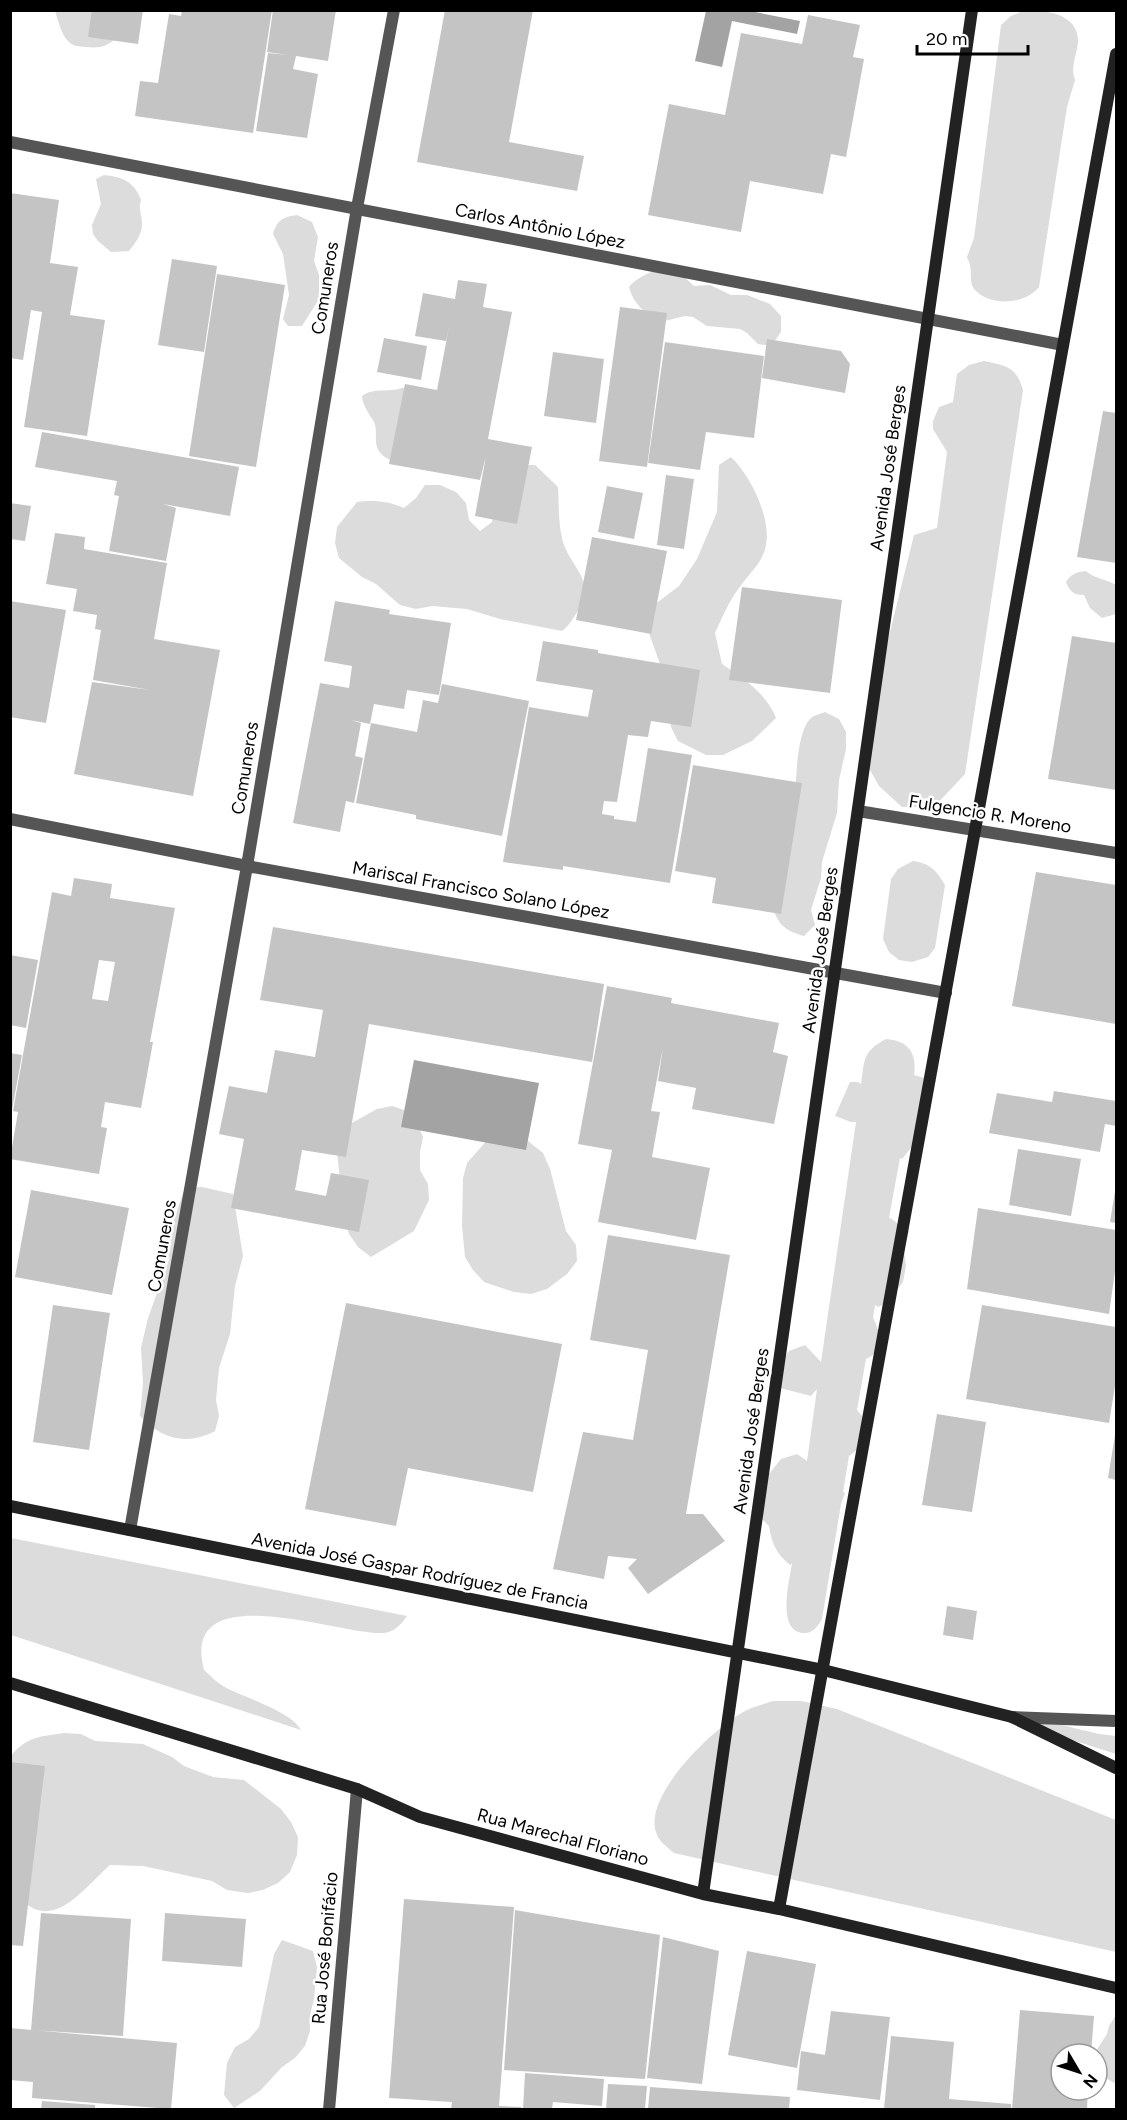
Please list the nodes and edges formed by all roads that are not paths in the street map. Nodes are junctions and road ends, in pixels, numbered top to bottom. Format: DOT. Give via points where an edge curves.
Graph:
graph roads {
  1 [pos="394,10"];
  2 [pos="972,10"];
  3 [pos="1116,54"];
  4 [pos="10,142"];
  5 [pos="357,208"];
  6 [pos="928,318"];
  7 [pos="1063,345"];
  8 [pos="858,811"];
  9 [pos="10,819"];
  10 [pos="975,830"];
  11 [pos="1116,853"];
  12 [pos="248,866"];
  13 [pos="835,973"];
  14 [pos="946,993"];
  15 [pos="10,1506"];
  16 [pos="130,1530"];
  17 [pos="738,1653"];
  18 [pos="823,1670"];
  19 [pos="10,1683"];
  20 [pos="1012,1717"];
  21 [pos="1116,1721"];
  22 [pos="1116,1768"];
  23 [pos="357,1789"];
  24 [pos="703,1894"];
  25 [pos="779,1909"];
  26 [pos="1116,1988"];
  27 [pos="328,2109"];
  1 -- 5 [label="street, Comuneros"];
  2 -- 6 [label="main road, Avenida José Berges"];
  3 -- 7 [label="main road"];
  4 -- 5 [label="street, Carlos Antônio López"];
  5 -- 6 [label="street, Carlos Antônio López"];
  5 -- 12 [label="street, Comuneros"];
  6 -- 7 [label="street, Carlos Antônio López"];
  6 -- 8 [label="main road, Avenida José Berges"];
  7 -- 10 [label="main road"];
  8 -- 10 [label="street, Fulgencio R. Moreno"];
  8 -- 13 [label="main road, Avenida José Berges"];
  9 -- 12 [label="street, Mariscal Francisco Solano López"];
  10 -- 11 [label="street, Fulgencio R. Moreno"];
  10 -- 14 [label="main road"];
  12 -- 13 [label="street, Mariscal Francisco Solano López"];
  12 -- 16 [label="street, Comuneros"];
  13 -- 14 [label="street, Mariscal Francisco Solano López"];
  13 -- 17 [label="main road, Avenida José Berges"];
  14 -- 18 [label="main road"];
  15 -- 16 [label="main road, Avenida José Gaspar Rodríguez de Francia"];
  16 -- 17 [label="main road, Avenida José Gaspar Rodríguez de Francia"];
  17 -- 18 [label="main road, Avenida José Gaspar Rodríguez de Francia"];
  17 -- 24 [label="main road, Avenida José Berges"];
  18 -- 20 [label="main road, Avenida José Gaspar Rodríguez de Francia"];
  18 -- 25 [label="main road"];
  19 -- 23 [label="main road, Rua Marechal Floriano"];
  20 -- 21 [label="street"];
  20 -- 22 [label="main road, Avenida José Gaspar Rodríguez de Francia"];
  23 -- 24 [label="main road, Rua Marechal Floriano" via="420,1817"];
  23 -- 27 [label="street, Rua José Bonifácio"];
  24 -- 25 [label="main road, Rua Marechal Floriano"];
  25 -- 26 [label="main road, Rua Marechal Floriano"];
}
